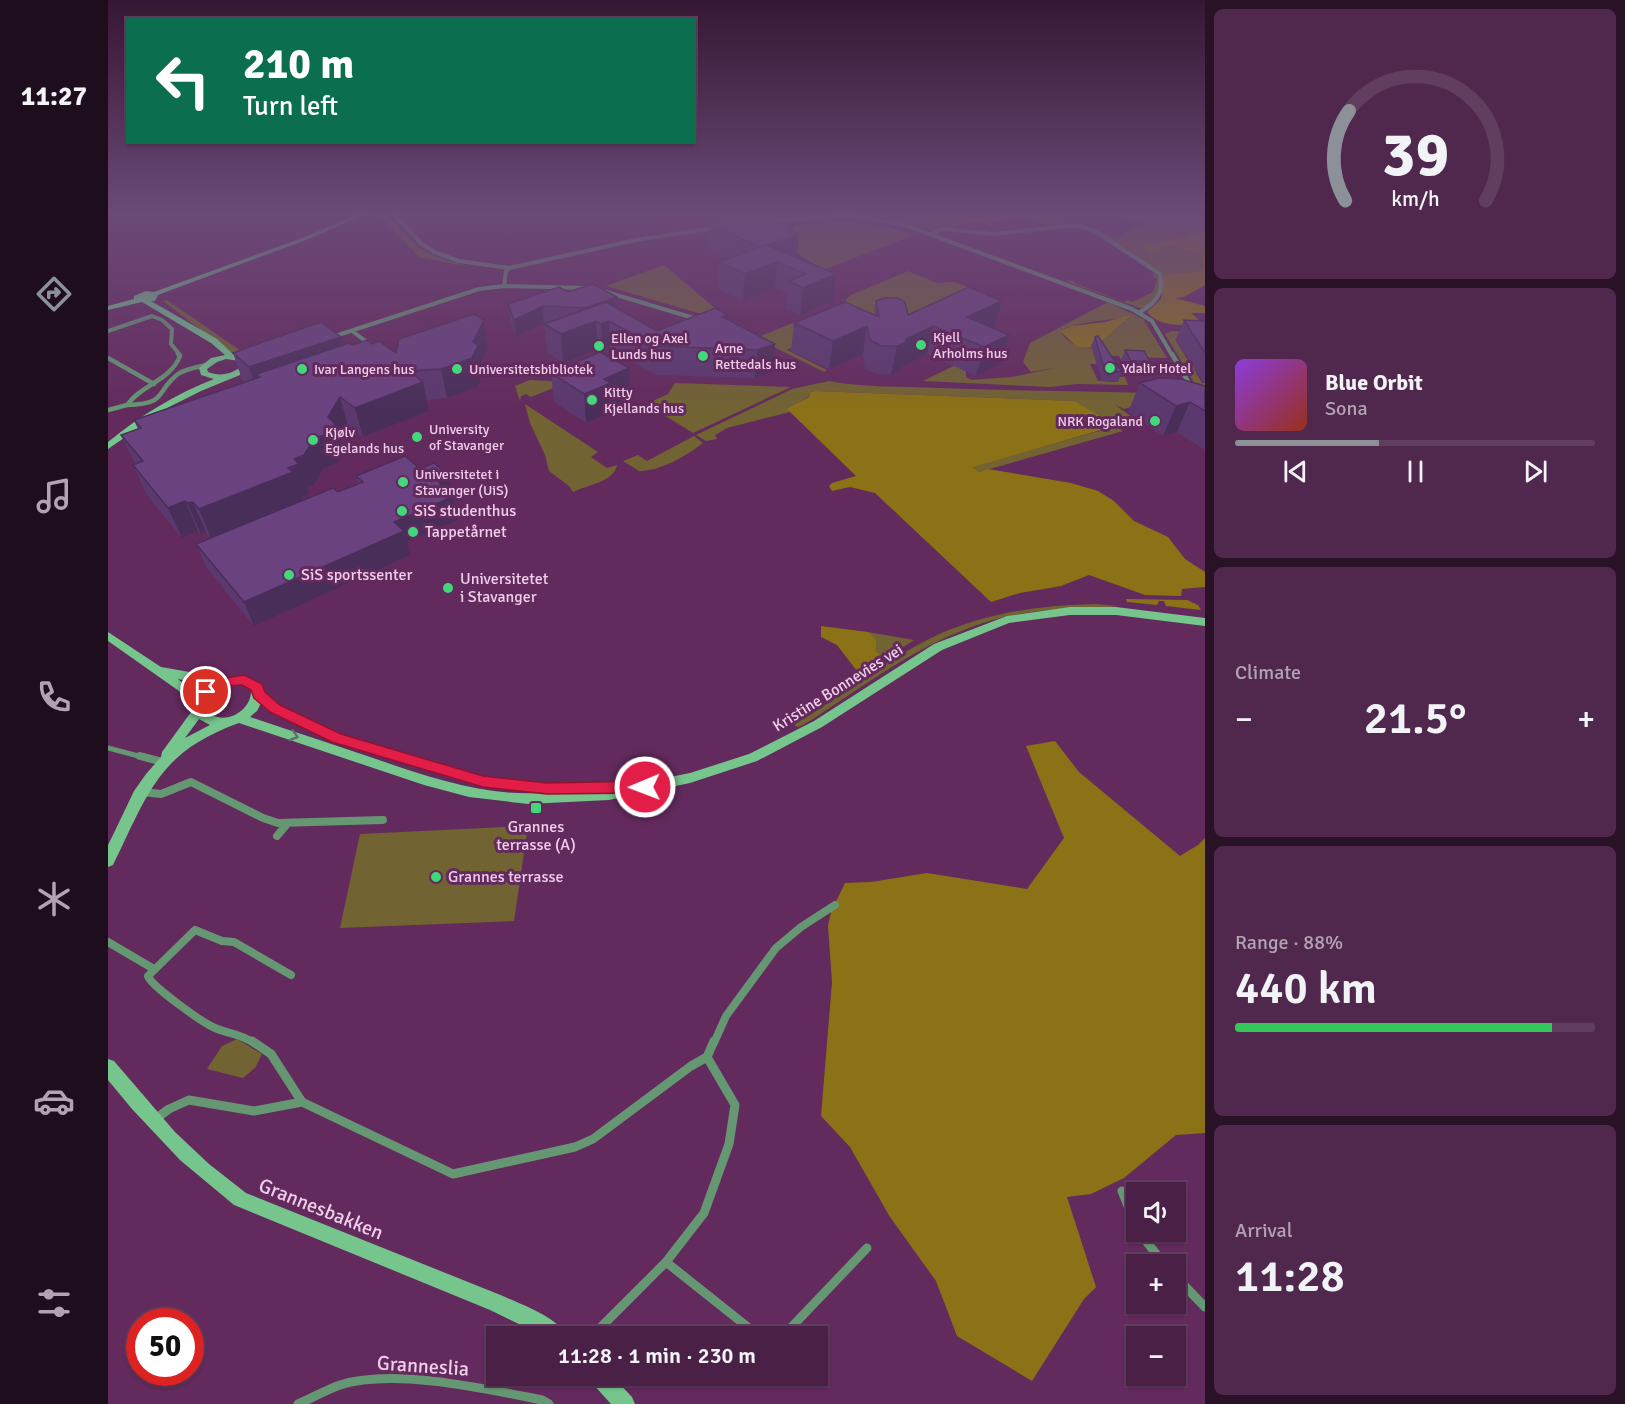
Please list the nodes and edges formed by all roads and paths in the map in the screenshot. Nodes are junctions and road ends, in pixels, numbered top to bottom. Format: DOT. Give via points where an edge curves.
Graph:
graph roads {
  1 [pos="175,281"];
  2 [pos="192,281"];
  3 [pos="505,281"];
  4 [pos="1056,281"];
  5 [pos="1161,281"];
  6 [pos="504,285"];
  7 [pos="155,295"];
  8 [pos="142,297"];
  9 [pos="108,303"];
  10 [pos="108,308"];
  11 [pos="1140,312"];
  12 [pos="176,318"];
  13 [pos="706,322"];
  14 [pos="108,331"];
  15 [pos="352,331"];
  16 [pos="331,338"];
  17 [pos="208,339"];
  18 [pos="379,350"];
  19 [pos="108,358"];
  20 [pos="236,358"];
  21 [pos="206,368"];
  22 [pos="230,376"];
  23 [pos="154,384"];
  24 [pos="1190,385"];
  25 [pos="183,398"];
  26 [pos="127,405"];
  27 [pos="108,410"];
  28 [pos="108,446"];
  29 [pos="1205,622"];
  30 [pos="978,630"];
  31 [pos="1205,630"];
  32 [pos="108,636"];
  33 [pos="153,668"];
  34 [pos="224,682"];
  35 [pos="259,694"];
  36 [pos="199,708"];
  37 [pos="232,720"];
  38 [pos="108,748"];
  39 [pos="163,762"];
  40 [pos="645,787"];
  41 [pos="140,791"];
  42 [pos="383,820"];
  43 [pos="287,824"];
  44 [pos="277,836"];
  45 [pos="108,861"];
  46 [pos="835,905"];
  47 [pos="108,942"];
  48 [pos="154,969"];
  49 [pos="291,975"];
  50 [pos="707,1058"];
  51 [pos="108,1067"];
  52 [pos="302,1102"];
  53 [pos="153,1120"];
  54 [pos="1122,1191"];
  55 [pos="1126,1201"];
  56 [pos="1147,1242"];
  57 [pos="867,1248"];
  58 [pos="1156,1254"];
  59 [pos="666,1262"];
  60 [pos="1186,1287"];
  61 [pos="1205,1307"];
  62 [pos="542,1326"];
  63 [pos="602,1326"];
  64 [pos="746,1326"];
  65 [pos="793,1326"];
  66 [pos="608,1386"];
  67 [pos="298,1404"];
  68 [pos="549,1404"];
  69 [pos="625,1404"];
  1 -- 8 [label="main road"];
  2 -- 7 [label="main road"];
  3 -- 6 [label="street"];
  4 -- 11 [label="street"];
  5 -- 11 [label="street" via="1160,298"];
  6 -- 13 [label="street" via="596,290"];
  6 -- 15 [label="street" via="472,291"];
  7 -- 8 [label="main road"];
  7 -- 12 [label="main road"];
  8 -- 9 [label="main road"];
  8 -- 10 [label="main road"];
  8 -- 12 [label="main road"];
  11 -- 24 [label="street" via="1152,321"];
  12 -- 17 [label="main road"];
  14 -- 23 [label="street" via="152,316 169,325 173,331 171,344 180,359"];
  15 -- 16 [label="street"];
  15 -- 18 [label="street"];
  17 -- 20 [label="main road"];
  17 -- 21 [label="main road" via="213,357"];
  19 -- 23 [label="street"];
  20 -- 21 [label="main road"];
  20 -- 22 [label="main road" via="249,363"];
  21 -- 22 [label="main road"];
  21 -- 25 [label="main road"];
  21 -- 26 [label="street" via="188,369 175,377 157,400"];
  22 -- 25 [label="main road"];
  23 -- 26 [label="street" via="136,394"];
  25 -- 28 [label="main road"];
  26 -- 27 [label="street"];
  29 -- 30 [label="main road, Kristine Bonnevies vei" via="1143,613 1070,611 1007,620"];
  30 -- 31 [label="main road, Kristine Bonnevies vei" via="1075,619 1160,623"];
  30 -- 40 [label="main road, Kristine Bonnevies vei" via="912,661 818,724 773,748 709,773"];
  32 -- 33 [label="main road"];
  33 -- 34 [label="main road"];
  33 -- 36 [label="main road" via="183,688"];
  34 -- 35 [label="main road" via="244,680 252,683"];
  34 -- 36 [label="main road" via="206,692"];
  35 -- 37 [label="main road" via="254,707"];
  35 -- 40 [label="main road, Kristine Bonnevies vei" via="275,708 337,738 475,780 547,789"];
  36 -- 37 [label="main road" via="211,721"];
  36 -- 39 [label="main road"];
  37 -- 39 [label="main road" via="195,738"];
  37 -- 40 [label="main road, Kristine Bonnevies vei, one-way" via="482,795 569,798"];
  38 -- 39 [label="street"];
  39 -- 41 [label="main road"];
  41 -- 43 [label="street" via="161,794 191,782 263,818"];
  41 -- 45 [label="main road"];
  42 -- 43 [label="street"];
  43 -- 44 [label="street"];
  46 -- 50 [label="street" via="776,948 726,1016"];
  47 -- 48 [label="street"];
  48 -- 49 [label="street" via="195,930 234,942"];
  48 -- 52 [label="street" via="149,980 185,1009 214,1028 250,1040 276,1058"];
  50 -- 52 [label="street" via="575,1148 453,1174"];
  50 -- 59 [label="street" via="730,1093 735,1106 734,1120 704,1213"];
  51 -- 53 [label="main road, Grannesbakken"];
  52 -- 53 [label="street" via="254,1111 189,1100"];
  53 -- 62 [label="main road, Grannesbakken" via="209,1178 240,1199 496,1303"];
  54 -- 55 [label="street"];
  56 -- 58 [label="street"];
  57 -- 65 [label="street"];
  59 -- 63 [label="street"];
  59 -- 64 [label="street"];
  60 -- 61 [label="street"];
  66 -- 69 [label="main road"];
  67 -- 68 [label="street, Granneslia" via="341,1385 374,1379 487,1389"];
}
